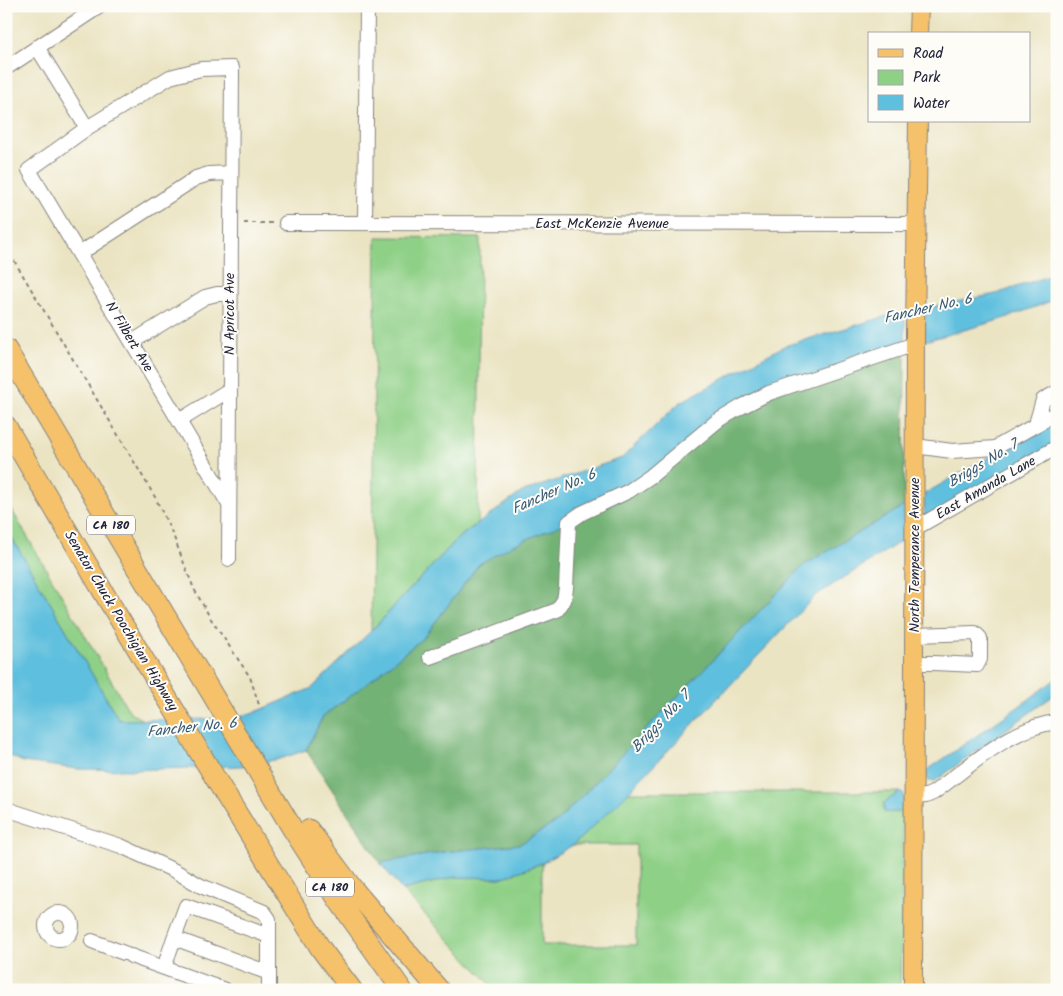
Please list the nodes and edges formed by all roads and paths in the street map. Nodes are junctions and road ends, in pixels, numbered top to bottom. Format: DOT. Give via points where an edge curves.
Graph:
graph roads {
  1 [pos="100,6"];
  2 [pos="367,6"];
  3 [pos="919,6"];
  4 [pos="918,32"];
  5 [pos="37,47"];
  6 [pos="6,68"];
  7 [pos="918,122"];
  8 [pos="87,128"];
  9 [pos="231,173"];
  10 [pos="242,223"];
  11 [pos="286,223"];
  12 [pos="365,223"];
  13 [pos="917,224"];
  14 [pos="6,247"];
  15 [pos="79,254"];
  16 [pos="230,294"];
  17 [pos="915,329"];
  18 [pos="132,342"];
  19 [pos="6,348"];
  20 [pos="229,390"];
  21 [pos="1057,392"];
  22 [pos="1057,413"];
  23 [pos="179,421"];
  24 [pos="1036,424"];
  25 [pos="6,426"];
  26 [pos="915,446"];
  27 [pos="1057,447"];
  28 [pos="228,503"];
  29 [pos="914,529"];
  30 [pos="229,559"];
  31 [pos="915,635"];
  32 [pos="430,657"];
  33 [pos="915,663"];
  34 [pos="260,708"];
  35 [pos="1057,722"];
  36 [pos="263,780"];
  37 [pos="914,797"];
  38 [pos="6,809"];
  39 [pos="70,932"];
  40 [pos="269,936"];
  41 [pos="174,938"];
  42 [pos="321,949"];
  43 [pos="164,968"];
  44 [pos="269,973"];
  45 [pos="226,990"];
  46 [pos="269,990"];
  47 [pos="340,990"];
  48 [pos="352,990"];
  49 [pos="402,990"];
  50 [pos="439,990"];
  51 [pos="913,990"];
  1 -- 5 [label="street"];
  2 -- 12 [label="street"];
  3 -- 4 [label="main road"];
  5 -- 6 [label="street"];
  5 -- 8 [label="street"];
  7 -- 13 [label="main road, North Temperance Avenue"];
  8 -- 9 [label="street, N Apricot Ave" via="170,76 202,69 232,68"];
  8 -- 15 [label="street, N Filbert Ave" via="29,170"];
  9 -- 15 [label="street" via="196,178"];
  9 -- 16 [label="street, N Apricot Ave"];
  10 -- 11 [label="path"];
  11 -- 12 [label="street, East McKenzie Avenue"];
  12 -- 13 [label="street, East McKenzie Avenue"];
  13 -- 17 [label="main road, North Temperance Avenue"];
  14 -- 34 [label="path" via="155,497 194,589 250,677"];
  15 -- 18 [label="street, N Filbert Ave"];
  16 -- 18 [label="street" via="205,297"];
  16 -- 20 [label="street, N Apricot Ave"];
  17 -- 26 [label="main road, North Temperance Avenue"];
  17 -- 32 [label="street" via="770,393 716,422 651,476 569,522 566,588 564,600 557,610"];
  18 -- 23 [label="street, N Filbert Ave"];
  19 -- 36 [label="highway, CA 180"];
  20 -- 23 [label="street"];
  20 -- 28 [label="street, N Apricot Ave"];
  21 -- 24 [label="street" via="1043,400"];
  22 -- 24 [label="street"];
  23 -- 28 [label="street, N Filbert Ave"];
  24 -- 26 [label="street" via="994,448 952,451"];
  25 -- 42 [label="highway, Senator Chuck Poochigian Highway / CA 180" via="171,705"];
  26 -- 29 [label="main road, North Temperance Avenue"];
  27 -- 29 [label="street, East Amanda Lane"];
  28 -- 30 [label="street, N Apricot Ave"];
  29 -- 31 [label="main road, North Temperance Avenue"];
  31 -- 33 [label="main road, North Temperance Avenue"];
  31 -- 33 [label="street" via="975,633 980,638 980,659 977,665"];
  33 -- 37 [label="main road, North Temperance Avenue"];
  35 -- 37 [label="street" via="1043,723 1019,732 933,793"];
  36 -- 49 [label="highway, CA 180" via="339,901"];
  36 -- 50 [label="highway" via="288,798 353,889"];
  37 -- 51 [label="main road, North Temperance Avenue"];
  38 -- 40 [label="street" via="121,846 201,886 264,912 269,919"];
  39 -- 43 [label="street"];
  40 -- 41 [label="street" via="186,906"];
  40 -- 44 [label="street"];
  41 -- 43 [label="street"];
  41 -- 44 [label="street"];
  42 -- 47 [label="highway"];
  42 -- 48 [label="highway, Senator Chuck Poochigian Highway / CA 180"];
  43 -- 45 [label="street"];
  44 -- 46 [label="street"];
}
